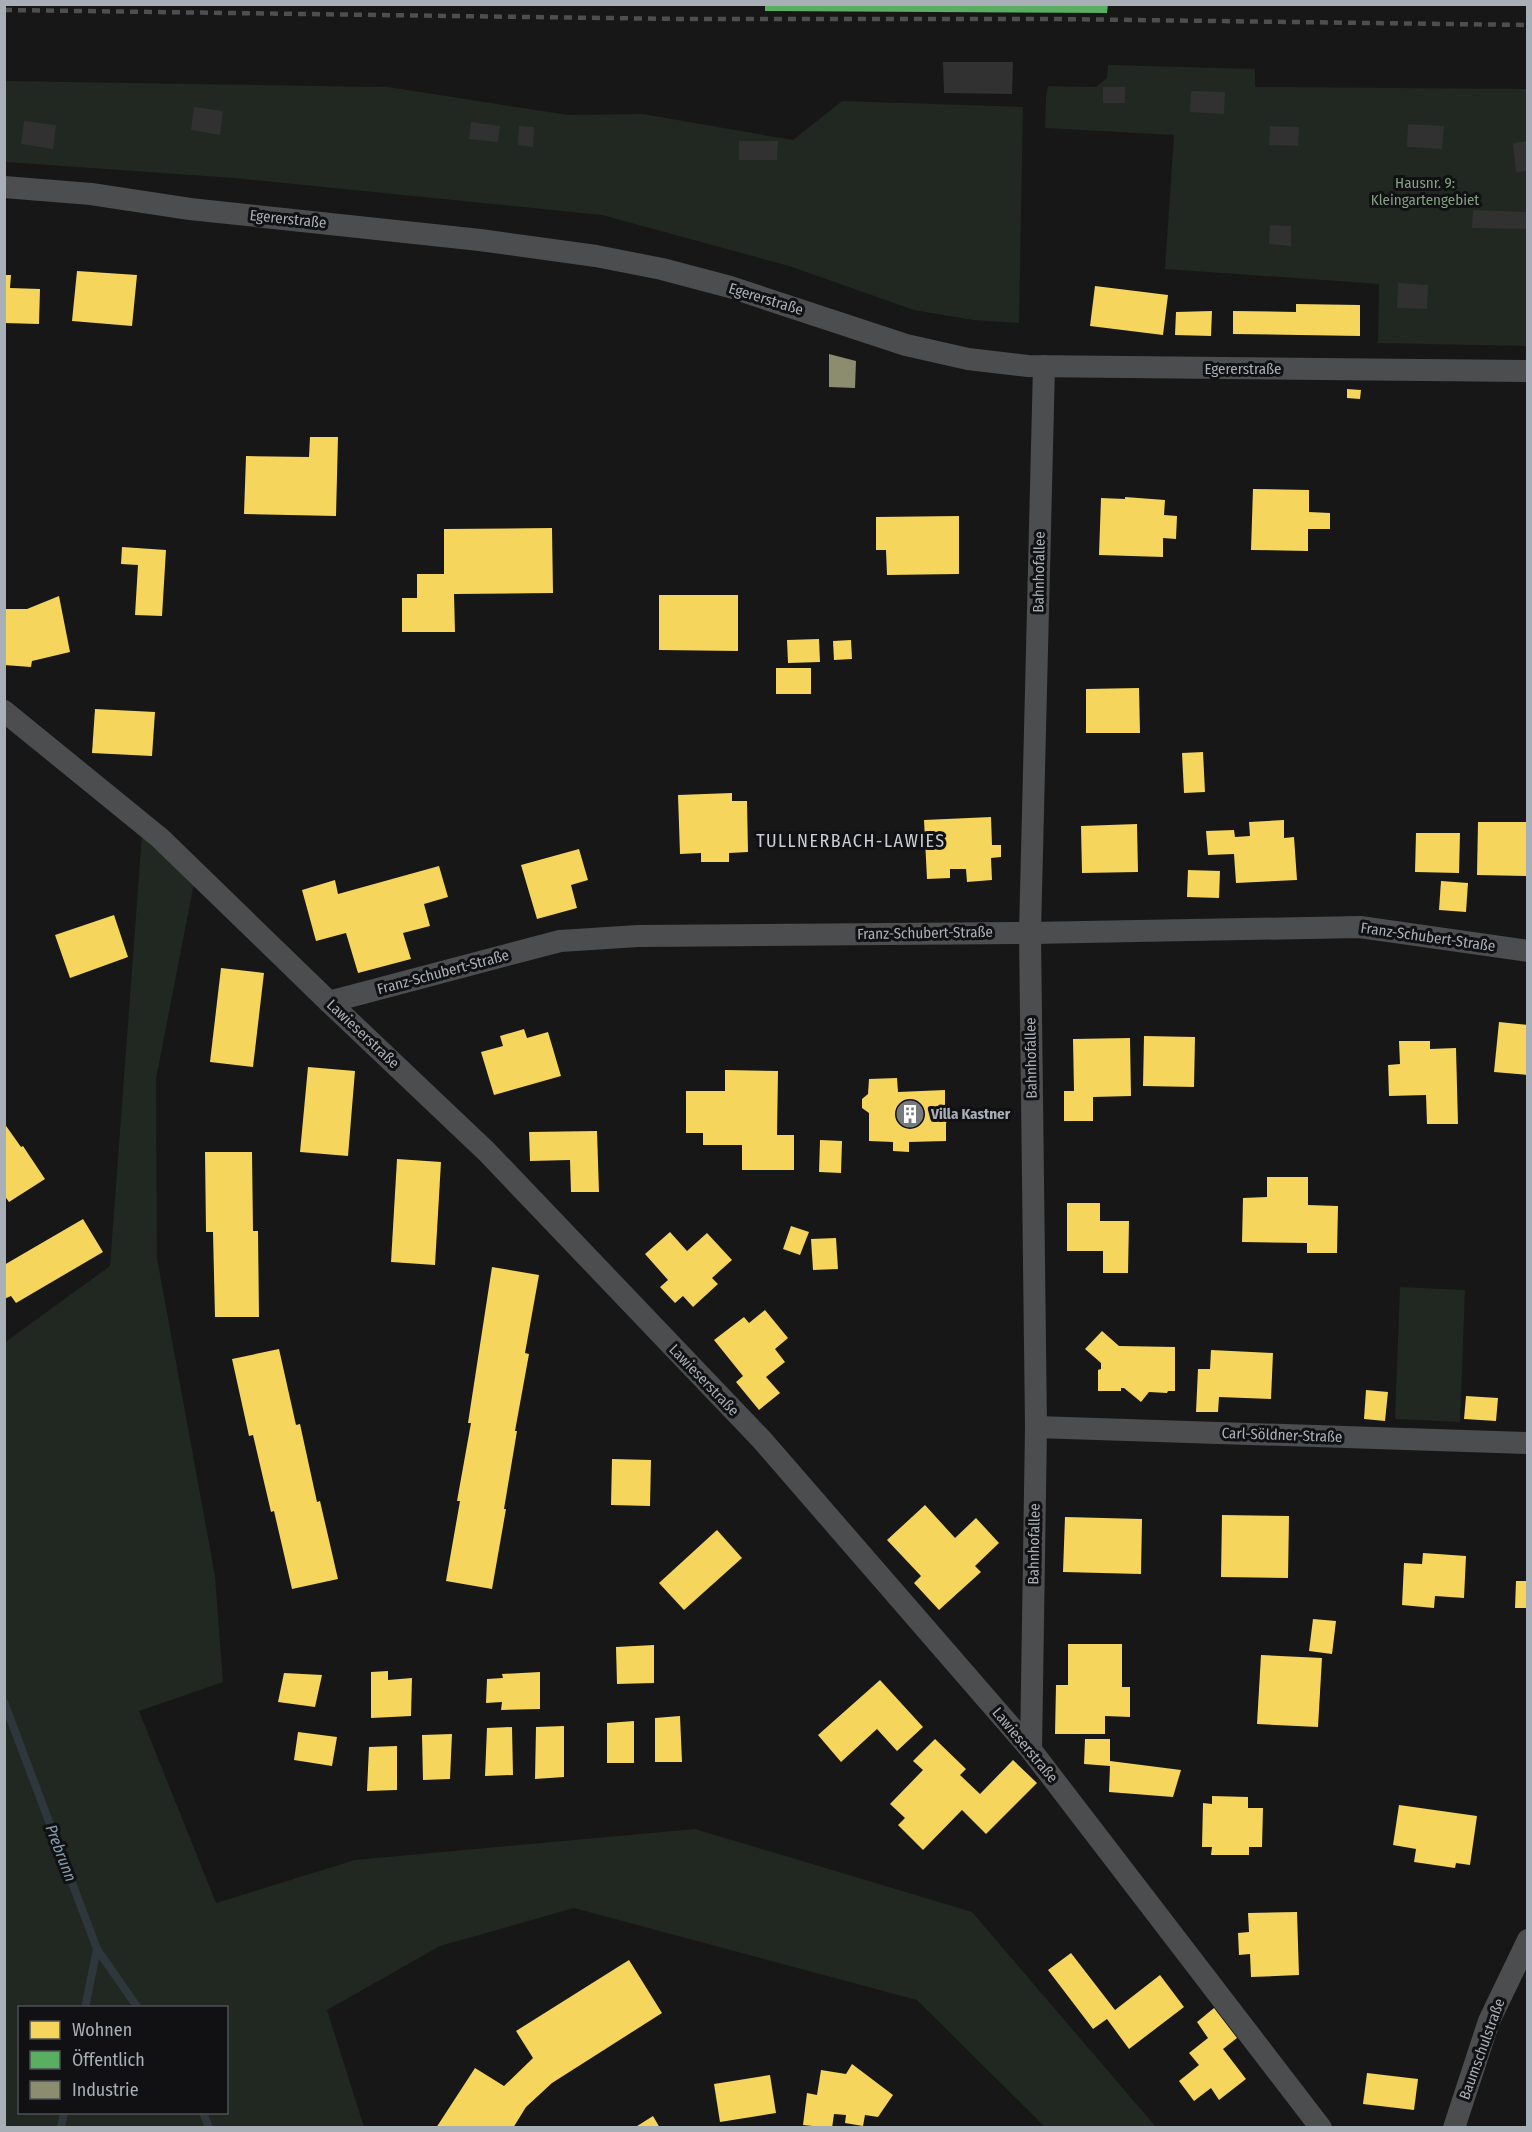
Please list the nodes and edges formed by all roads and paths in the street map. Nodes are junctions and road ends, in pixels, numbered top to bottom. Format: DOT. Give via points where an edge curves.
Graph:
graph roads {
  1 [pos="4,187"];
  2 [pos="1044,366"];
  3 [pos="1527,371"];
  4 [pos="4,711"];
  5 [pos="1030,933"];
  6 [pos="1527,951"];
  7 [pos="329,1002"];
  8 [pos="1036,1427"];
  9 [pos="1527,1443"];
  10 [pos="1031,1750"];
  11 [pos="1527,1940"];
  12 [pos="1321,2127"];
  13 [pos="1454,2127"];
  1 -- 2 [label="street, Egererstraße" via="91,194 596,256 730,287 906,345 968,359"];
  2 -- 3 [label="street, Egererstraße"];
  2 -- 5 [label="street, Bahnhofallee"];
  4 -- 7 [label="street, Lawieserstraße" via="160,838"];
  5 -- 6 [label="street, Franz-Schubert-Straße" via="1360,927"];
  5 -- 7 [label="street, Franz-Schubert-Straße" via="638,936 560,941"];
  5 -- 8 [label="street, Bahnhofallee"];
  7 -- 10 [label="street, Lawieserstraße" via="487,1152 762,1440"];
  8 -- 9 [label="street, Carl-Söldner-Straße"];
  8 -- 10 [label="street, Bahnhofallee"];
  10 -- 12 [label="street, Lawieserstraße"];
  11 -- 13 [label="street, Baumschulstraße" via="1489,2021"];
}
